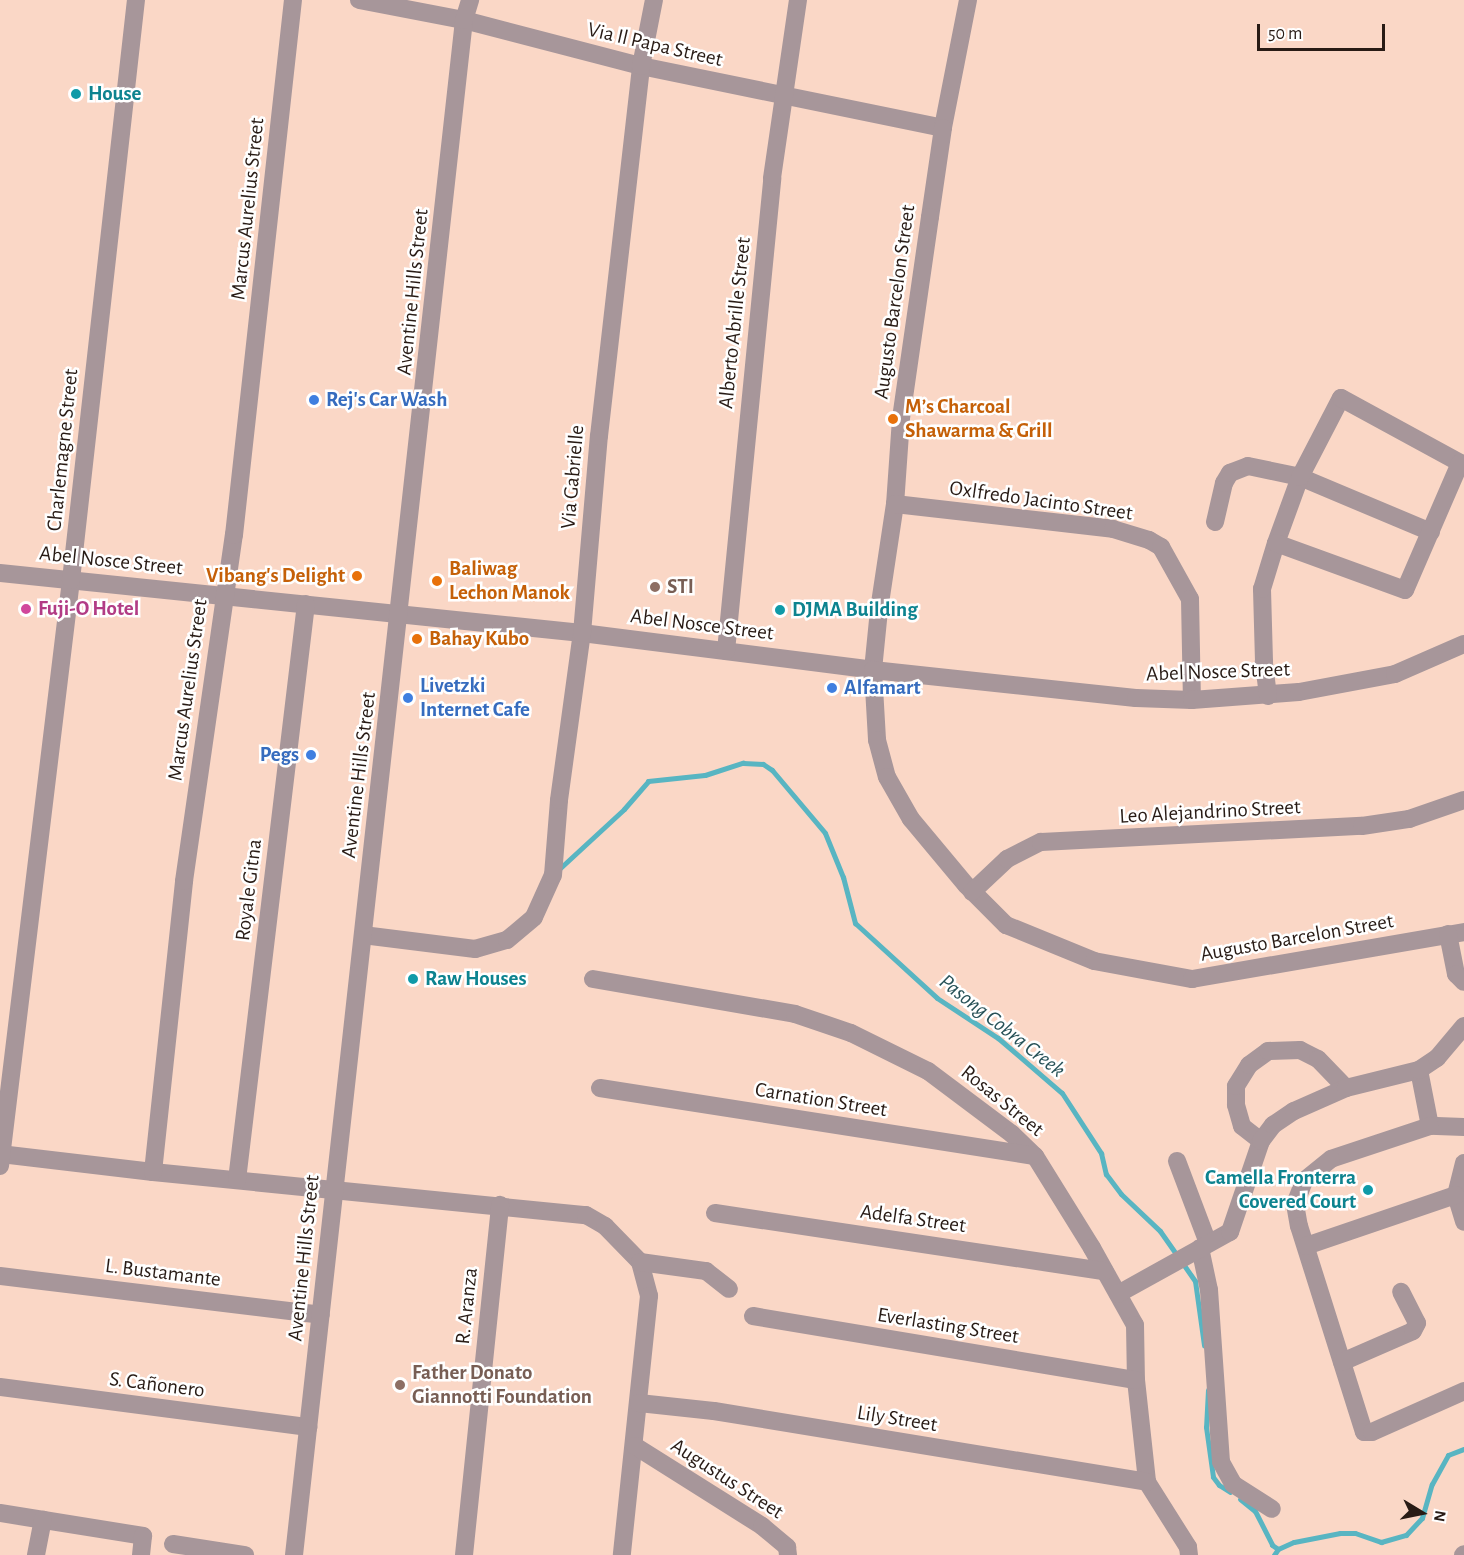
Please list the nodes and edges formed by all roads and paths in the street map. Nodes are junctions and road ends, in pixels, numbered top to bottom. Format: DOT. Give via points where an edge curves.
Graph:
graph roads {
  1 [pos="136,0"];
  2 [pos="293,0"];
  3 [pos="359,0"];
  4 [pos="470,0"];
  5 [pos="654,0"];
  6 [pos="798,0"];
  7 [pos="968,0"];
  8 [pos="464,21"];
  9 [pos="641,66"];
  10 [pos="784,96"];
  11 [pos="943,128"];
  12 [pos="1300,477"];
  13 [pos="895,504"];
  14 [pos="1215,522"];
  15 [pos="1431,532"];
  16 [pos="1276,543"];
  17 [pos="0,573"];
  18 [pos="71,580"];
  19 [pos="224,595"];
  20 [pos="306,604"];
  21 [pos="400,615"];
  22 [pos="582,633"];
  23 [pos="1464,644"];
  24 [pos="726,651"];
  25 [pos="873,669"];
  26 [pos="1268,696"];
  27 [pos="1192,700"];
  28 [pos="1464,800"];
  29 [pos="972,892"];
  30 [pos="1456,933"];
  31 [pos="363,935"];
  32 [pos="593,979"];
  33 [pos="1464,982"];
  34 [pos="1464,1026"];
  35 [pos="1419,1070"];
  36 [pos="600,1088"];
  37 [pos="1346,1088"];
  38 [pos="1430,1126"];
  39 [pos="1464,1127"];
  40 [pos="1262,1141"];
  41 [pos="1035,1156"];
  42 [pos="1,1158"];
  43 [pos="1177,1161"];
  44 [pos="1464,1163"];
  45 [pos="153,1172"];
  46 [pos="237,1180"];
  47 [pos="334,1190"];
  48 [pos="1456,1195"];
  49 [pos="500,1205"];
  50 [pos="715,1213"];
  51 [pos="1464,1222"];
  52 [pos="1306,1246"];
  53 [pos="1200,1248"];
  54 [pos="640,1262"];
  55 [pos="1105,1271"];
  56 [pos="0,1276"];
  57 [pos="729,1289"];
  58 [pos="1401,1292"];
  59 [pos="1118,1294"];
  60 [pos="321,1315"];
  61 [pos="753,1316"];
  62 [pos="1342,1362"];
  63 [pos="1136,1380"];
  64 [pos="0,1387"];
  65 [pos="1464,1391"];
  66 [pos="639,1403"];
  67 [pos="308,1427"];
  68 [pos="635,1446"];
  69 [pos="1147,1482"];
  70 [pos="1272,1509"];
  71 [pos="0,1513"];
  72 [pos="43,1520"];
  73 [pos="173,1544"];
  74 [pos="36,1555"];
  75 [pos="141,1555"];
  76 [pos="245,1555"];
  77 [pos="294,1555"];
  78 [pos="464,1555"];
  79 [pos="622,1555"];
  80 [pos="788,1555"];
  81 [pos="1188,1555"];
  1 -- 18 [label="street, Charlemagne Street"];
  2 -- 19 [label="street, Marcus Aurelius Street" via="234,535"];
  3 -- 8 [label="street, Via Il Papa Street"];
  4 -- 8 [label="street, Aventine Hills Street"];
  5 -- 9 [label="street, Via Gabrielle"];
  6 -- 10 [label="street, Alberto Abrille Street"];
  7 -- 11 [label="street, Augusto Barcelon Street"];
  8 -- 9 [label="street, Via Il Papa Street"];
  8 -- 21 [label="street, Aventine Hills Street"];
  9 -- 10 [label="street, Via Il Papa Street"];
  9 -- 22 [label="street, Via Gabrielle" via="599,436"];
  10 -- 11 [label="street, Via Il Papa Street"];
  10 -- 24 [label="street, Alberto Abrille Street" via="772,178"];
  11 -- 13 [label="street, Augusto Barcelon Street" via="901,419"];
  12 -- 14 [label="street" via="1248,466 1238,468 1224,483"];
  12 -- 15 [label="street"];
  12 -- 15 [label="street" via="1341,398 1461,463"];
  12 -- 16 [label="street"];
  13 -- 25 [label="street, Augusto Barcelon Street"];
  13 -- 27 [label="street, Oxlfredo Jacinto Street" via="1113,529 1161,547 1190,599"];
  15 -- 16 [label="street" via="1405,590"];
  16 -- 26 [label="street" via="1262,589"];
  17 -- 18 [label="street, Abel Nosce Street"];
  18 -- 19 [label="street, Abel Nosce Street"];
  18 -- 42 [label="street, Charlemagne Street"];
  19 -- 20 [label="street, Abel Nosce Street"];
  19 -- 45 [label="street, Marcus Aurelius Street" via="184,881"];
  20 -- 21 [label="street, Abel Nosce Street"];
  20 -- 46 [label="street, Royale Gitna"];
  21 -- 22 [label="street, Abel Nosce Street"];
  21 -- 31 [label="street, Aventine Hills Street"];
  22 -- 24 [label="street, Abel Nosce Street"];
  22 -- 31 [label="street, Via Gabrielle" via="559,801 554,874 534,918 507,940 475,949"];
  23 -- 26 [label="street, Abel Nosce Street" via="1395,674"];
  24 -- 25 [label="street, Abel Nosce Street"];
  25 -- 27 [label="street, Abel Nosce Street" via="1136,698"];
  25 -- 29 [label="street, Augusto Barcelon Street" via="877,740 887,777 911,819"];
  26 -- 27 [label="street, Abel Nosce Street"];
  28 -- 29 [label="street, Leo Alejandrino Street" via="1409,819 1362,826 1041,842 1007,858"];
  29 -- 30 [label="street, Augusto Barcelon Street" via="1006,925 1051,945 1094,961 1192,979"];
  30 -- 33 [label="street" via="1456,974"];
  31 -- 47 [label="street, Aventine Hills Street"];
  32 -- 41 [label="street, Rosas Street" via="795,1014 851,1033 928,1071"];
  34 -- 35 [label="street" via="1437,1058"];
  35 -- 37 [label="street"];
  35 -- 38 [label="street"];
  36 -- 41 [label="street, Carnation Street"];
  37 -- 40 [label="street" via="1294,1111 1273,1125"];
  37 -- 40 [label="street" via="1318,1059 1300,1050 1268,1051 1249,1065 1236,1086 1242,1126"];
  38 -- 39 [label="street"];
  38 -- 52 [label="street" via="1331,1159 1304,1181 1295,1204"];
  40 -- 53 [label="street" via="1230,1232"];
  41 -- 55 [label="street, Rosas Street"];
  42 -- 45 [label="street"];
  43 -- 53 [label="street"];
  44 -- 48 [label="street"];
  45 -- 46 [label="street"];
  46 -- 47 [label="street"];
  47 -- 49 [label="street"];
  47 -- 60 [label="street, Aventine Hills Street"];
  48 -- 51 [label="street"];
  48 -- 52 [label="street"];
  49 -- 54 [label="street" via="586,1215 605,1226"];
  49 -- 78 [label="street, R. Aranza"];
  50 -- 55 [label="street, Adelfa Street"];
  52 -- 62 [label="street"];
  53 -- 59 [label="street"];
  53 -- 70 [label="street" via="1209,1290 1221,1462 1233,1484"];
  54 -- 57 [label="street" via="706,1271"];
  54 -- 66 [label="street" via="650,1296"];
  55 -- 59 [label="street, Rosas Street"];
  56 -- 60 [label="street, L. Bustamante"];
  58 -- 62 [label="street" via="1417,1323 1413,1331"];
  59 -- 63 [label="street, Rosas Street" via="1135,1325"];
  60 -- 67 [label="street, Aventine Hills Street"];
  61 -- 63 [label="street, Everlasting Street"];
  62 -- 65 [label="street" via="1364,1432 1372,1432"];
  63 -- 69 [label="street, Rosas Street"];
  64 -- 67 [label="street, S. Cañonero"];
  66 -- 68 [label="street"];
  66 -- 69 [label="street, Lily Street" via="714,1411"];
  67 -- 77 [label="street, Aventine Hills Street"];
  68 -- 79 [label="street"];
  68 -- 80 [label="street, Augustus Street" via="762,1526 787,1547"];
  69 -- 81 [label="street, Rosas Street" via="1188,1548"];
  71 -- 72 [label="street"];
  72 -- 74 [label="street"];
  72 -- 75 [label="street" via="143,1536"];
  73 -- 76 [label="street"];
}
